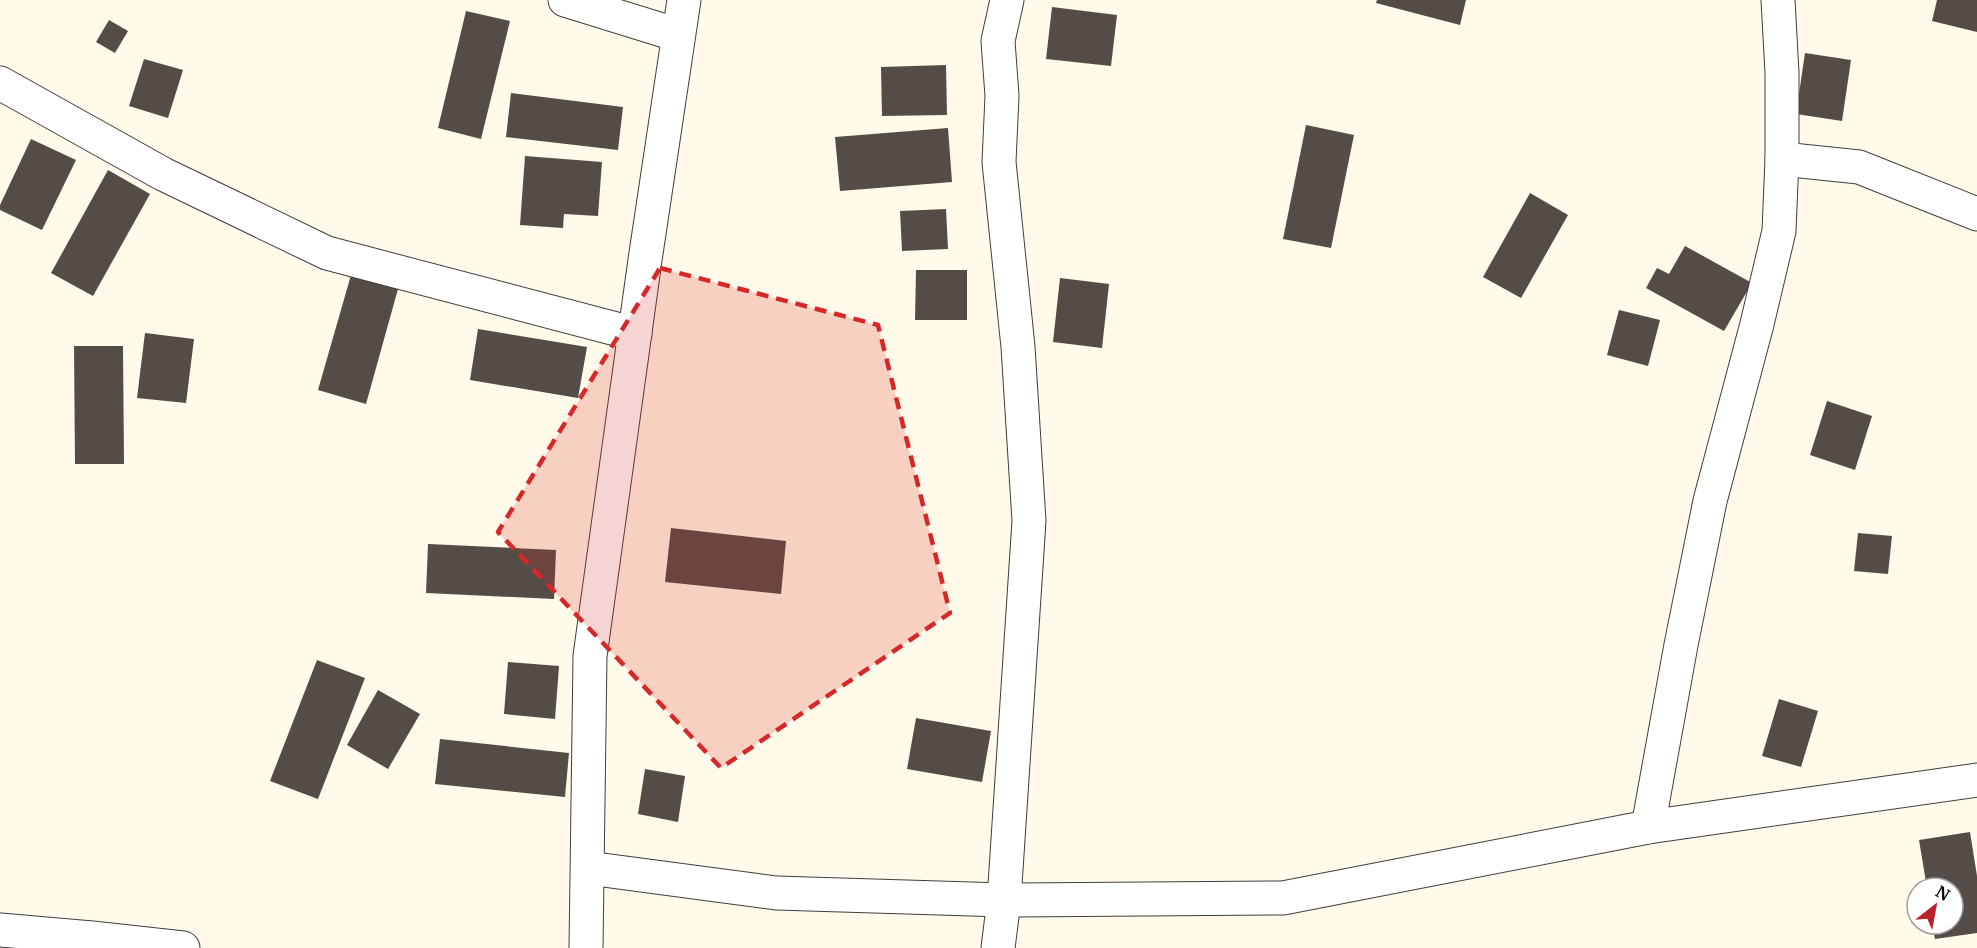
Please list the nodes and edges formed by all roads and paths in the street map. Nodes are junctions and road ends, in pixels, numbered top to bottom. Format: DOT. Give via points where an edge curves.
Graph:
graph roads {
  1 [pos="565,0"];
  2 [pos="684,0"];
  3 [pos="1007,0"];
  4 [pos="1778,0"];
  5 [pos="678,35"];
  6 [pos="0,83"];
  7 [pos="1782,159"];
  8 [pos="1977,214"];
  9 [pos="635,334"];
  10 [pos="1977,780"];
  11 [pos="1648,827"];
  12 [pos="588,868"];
  13 [pos="1004,900"];
  14 [pos="0,930"];
  15 [pos="183,948"];
  16 [pos="586,948"];
  17 [pos="998,948"];
  1 -- 5 [label="street"];
  2 -- 5 [label="street"];
  3 -- 13 [label="street" via="998,41 1002,96 999,162 1018,347 1029,521"];
  4 -- 7 [label="street"];
  5 -- 9 [label="street"];
  6 -- 9 [label="street" via="163,174 327,253"];
  7 -- 8 [label="street" via="1859,167"];
  7 -- 11 [label="street" via="1779,231 1710,501"];
  9 -- 12 [label="street" via="590,656"];
  10 -- 11 [label="street"];
  11 -- 13 [label="street" via="1283,898"];
  12 -- 13 [label="street" via="776,893"];
  12 -- 16 [label="street"];
  13 -- 17 [label="street"];
  14 -- 15 [label="street"];
}
